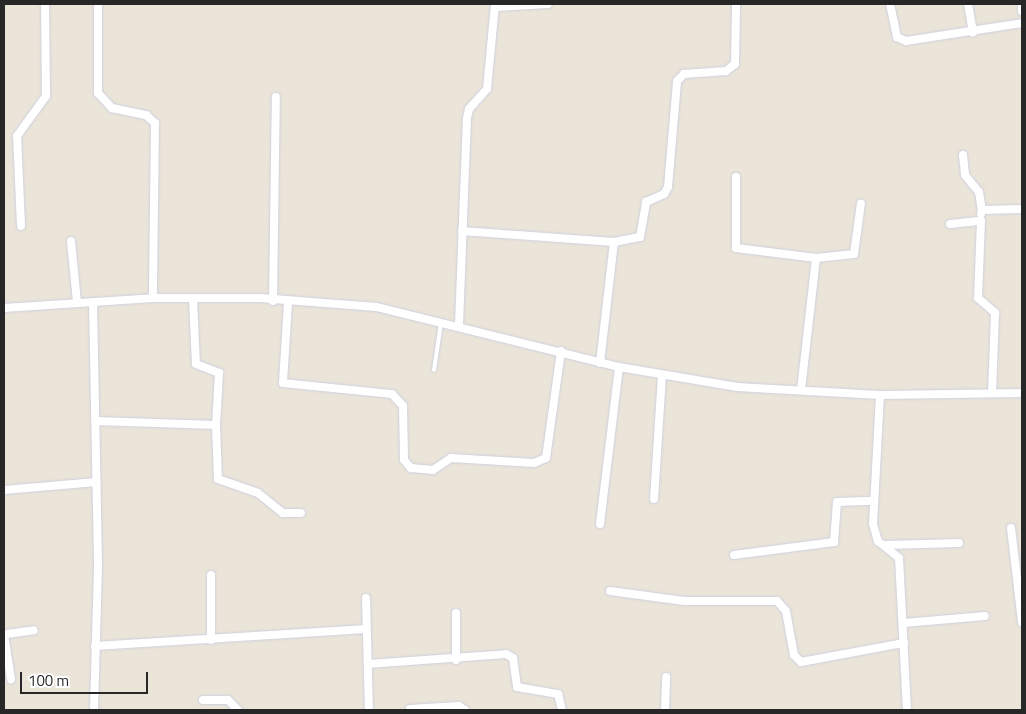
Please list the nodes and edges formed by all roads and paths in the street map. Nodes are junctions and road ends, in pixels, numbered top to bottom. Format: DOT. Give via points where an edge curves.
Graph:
graph roads {
  1 [pos="45,4"];
  2 [pos="98,4"];
  3 [pos="548,4"];
  4 [pos="736,4"];
  5 [pos="890,4"];
  6 [pos="968,4"];
  7 [pos="1022,4"];
  8 [pos="495,5"];
  9 [pos="1022,11"];
  10 [pos="1022,24"];
  11 [pos="973,33"];
  12 [pos="276,97"];
  13 [pos="963,155"];
  14 [pos="736,177"];
  15 [pos="860,203"];
  16 [pos="1022,209"];
  17 [pos="982,210"];
  18 [pos="981,221"];
  19 [pos="950,224"];
  20 [pos="21,226"];
  21 [pos="462,231"];
  22 [pos="71,241"];
  23 [pos="614,242"];
  24 [pos="816,258"];
  25 [pos="153,298"];
  26 [pos="194,299"];
  27 [pos="273,301"];
  28 [pos="77,302"];
  29 [pos="93,302"];
  30 [pos="288,302"];
  31 [pos="4,308"];
  32 [pos="441,321"];
  33 [pos="459,326"];
  34 [pos="560,351"];
  35 [pos="600,363"];
  36 [pos="619,368"];
  37 [pos="434,370"];
  38 [pos="662,376"];
  39 [pos="801,390"];
  40 [pos="992,393"];
  41 [pos="1022,393"];
  42 [pos="880,395"];
  43 [pos="95,421"];
  44 [pos="216,425"];
  45 [pos="97,482"];
  46 [pos="4,490"];
  47 [pos="654,500"];
  48 [pos="873,501"];
  49 [pos="301,513"];
  50 [pos="600,524"];
  51 [pos="1011,528"];
  52 [pos="959,543"];
  53 [pos="884,544"];
  54 [pos="734,555"];
  55 [pos="211,575"];
  56 [pos="610,591"];
  57 [pos="366,598"];
  58 [pos="456,613"];
  59 [pos="985,616"];
  60 [pos="1022,622"];
  61 [pos="904,623"];
  62 [pos="366,629"];
  63 [pos="34,630"];
  64 [pos="5,635"];
  65 [pos="211,640"];
  66 [pos="904,643"];
  67 [pos="95,646"];
  68 [pos="456,660"];
  69 [pos="368,664"];
  70 [pos="666,677"];
  71 [pos="11,679"];
  72 [pos="204,700"];
  73 [pos="410,709"];
  74 [pos="94,710"];
  75 [pos="238,710"];
  76 [pos="369,710"];
  77 [pos="465,710"];
  78 [pos="562,710"];
  79 [pos="665,710"];
  80 [pos="906,710"];
  1 -- 20 [label="street" via="46,96 17,136"];
  2 -- 25 [label="street" via="98,93 112,108 146,115 155,123"];
  3 -- 8 [label="street"];
  4 -- 23 [label="street" via="735,64 726,71 684,74 677,81 668,187 664,194 646,202 640,237"];
  5 -- 11 [label="street" via="896,32 903,40"];
  6 -- 11 [label="street"];
  7 -- 9 [label="street"];
  8 -- 21 [label="street" via="487,89 469,109 467,118"];
  10 -- 11 [label="street"];
  12 -- 27 [label="street"];
  13 -- 17 [label="street" via="965,175 979,192"];
  14 -- 24 [label="street" via="736,248"];
  15 -- 24 [label="street" via="854,254"];
  16 -- 17 [label="street"];
  17 -- 18 [label="street"];
  18 -- 19 [label="street"];
  18 -- 40 [label="street" via="978,298 995,313"];
  21 -- 23 [label="street"];
  21 -- 33 [label="street"];
  22 -- 28 [label="street"];
  23 -- 35 [label="street"];
  24 -- 39 [label="street"];
  25 -- 26 [label="street"];
  25 -- 29 [label="street"];
  26 -- 27 [label="street"];
  26 -- 44 [label="street" via="196,364 219,373"];
  27 -- 30 [label="street"];
  28 -- 29 [label="street"];
  28 -- 31 [label="street"];
  29 -- 43 [label="street"];
  30 -- 32 [label="street" via="377,307"];
  30 -- 34 [label="street" via="283,383 392,394 403,406 404,460 410,468 433,470 451,458 534,463 546,458"];
  32 -- 33 [label="street"];
  32 -- 37 [label="lane"];
  33 -- 34 [label="street"];
  34 -- 35 [label="street"];
  35 -- 36 [label="street"];
  36 -- 38 [label="street"];
  36 -- 50 [label="street"];
  38 -- 39 [label="street" via="736,387"];
  38 -- 47 [label="street"];
  39 -- 42 [label="street"];
  40 -- 41 [label="street"];
  40 -- 42 [label="street"];
  42 -- 48 [label="street"];
  43 -- 44 [label="street"];
  43 -- 45 [label="street"];
  44 -- 49 [label="street" via="218,479 258,493 284,512"];
  45 -- 46 [label="street"];
  45 -- 67 [label="street"];
  48 -- 53 [label="street" via="874,535"];
  48 -- 54 [label="street" via="837,502 834,542"];
  51 -- 60 [label="street"];
  52 -- 53 [label="street"];
  53 -- 61 [label="street" via="899,558"];
  55 -- 65 [label="street"];
  56 -- 66 [label="street" via="684,601 777,600 786,611 794,655 802,662"];
  57 -- 62 [label="street"];
  58 -- 68 [label="street"];
  59 -- 61 [label="street"];
  61 -- 66 [label="street"];
  62 -- 65 [label="street"];
  62 -- 69 [label="street"];
  63 -- 64 [label="street"];
  64 -- 71 [label="street"];
  65 -- 67 [label="street"];
  66 -- 80 [label="street"];
  67 -- 74 [label="street"];
  68 -- 69 [label="street"];
  68 -- 78 [label="street" via="510,656 517,687 558,694"];
  69 -- 76 [label="street"];
  70 -- 79 [label="street"];
  72 -- 75 [label="street" via="228,700"];
  73 -- 77 [label="street" via="459,706"];
}
